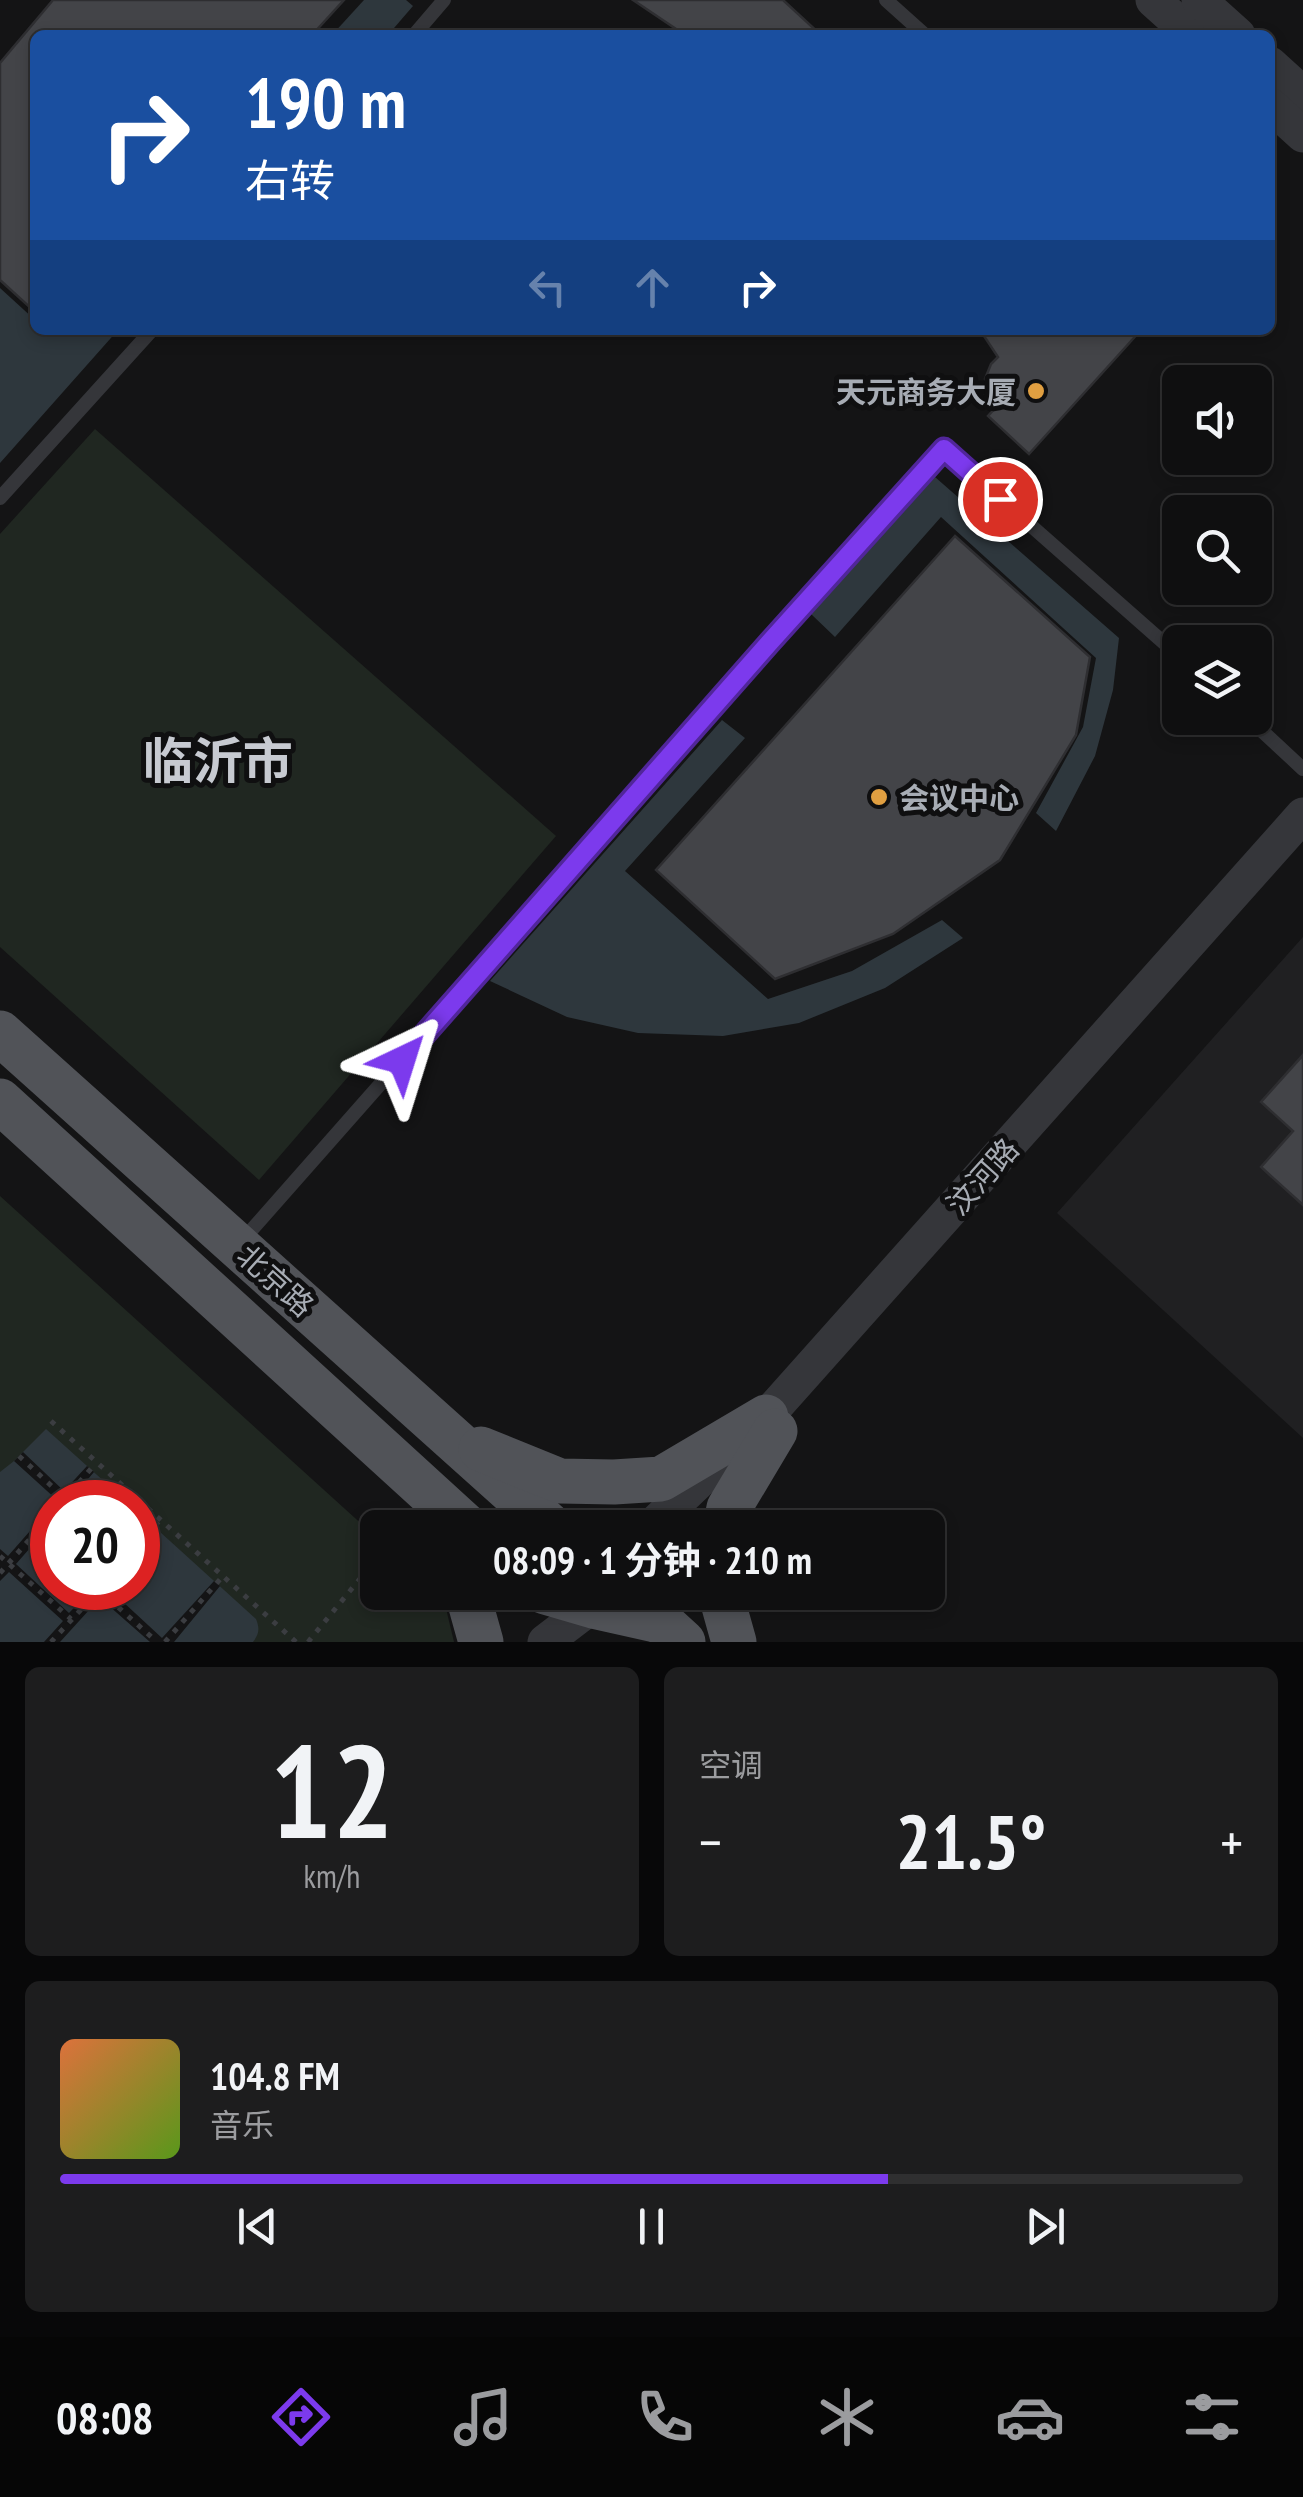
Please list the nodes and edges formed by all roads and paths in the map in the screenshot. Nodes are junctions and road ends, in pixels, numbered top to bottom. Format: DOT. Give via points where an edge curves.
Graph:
graph roads {
  1 [pos="444,0"];
  2 [pos="1153,0"];
  3 [pos="1199,0"];
  4 [pos="894,3"];
  5 [pos="418,30"];
  6 [pos="919,30"];
  7 [pos="1186,30"];
  8 [pos="1232,30"];
  9 [pos="1275,69"];
  10 [pos="1303,94"];
  11 [pos="1275,110"];
  12 [pos="1303,135"];
  13 [pos="147,335"];
  14 [pos="0,498"];
  15 [pos="1162,641"];
  16 [pos="1266,735"];
  17 [pos="1303,769"];
  18 [pos="1303,815"];
  19 [pos="1303,838"];
  20 [pos="0,1033"];
  21 [pos="0,1101"];
  22 [pos="238,1246"];
  23 [pos="51,1421"];
  24 [pos="770,1424"];
  25 [pos="450,1436"];
  26 [pos="19,1456"];
  27 [pos="97,1462"];
  28 [pos="44,1480"];
  29 [pos="82,1480"];
  30 [pos="117,1480"];
  31 [pos="416,1480"];
  32 [pos="430,1510"];
  33 [pos="448,1510"];
  34 [pos="532,1510"];
  35 [pos="671,1510"];
  36 [pos="700,1510"];
  37 [pos="729,1510"];
  38 [pos="160,1520"];
  39 [pos="30,1539"];
  40 [pos="0,1556"];
  41 [pos="8,1564"];
  42 [pos="0,1573"];
  43 [pos="223,1576"];
  44 [pos="360,1580"];
  45 [pos="79,1610"];
  46 [pos="123,1610"];
  47 [pos="472,1610"];
  48 [pos="593,1610"];
  49 [pos="596,1610"];
  50 [pos="619,1610"];
  51 [pos="725,1610"];
  52 [pos="70,1619"];
  53 [pos="51,1642"];
  54 [pos="157,1642"];
  55 [pos="164,1642"];
  56 [pos="296,1642"];
  57 [pos="308,1642"];
  58 [pos="482,1642"];
  59 [pos="545,1642"];
  60 [pos="566,1642"];
  61 [pos="682,1642"];
  62 [pos="734,1642"];
  1 -- 5 [label="lane"];
  2 -- 7 [label="street"];
  3 -- 8 [label="street"];
  4 -- 6 [label="lane"];
  9 -- 10 [label="street"];
  11 -- 12 [label="street"];
  13 -- 14 [label="lane"];
  15 -- 22 [label="lane" via="944,449"];
  16 -- 17 [label="lane"];
  18 -- 24 [label="street, 汶河路"];
  19 -- 24 [label="street, 汶河路"];
  20 -- 22 [label="main road, 北京路"];
  21 -- 31 [label="main road, 北京路"];
  22 -- 25 [label="main road, 北京路"];
  23 -- 27 [label="path"];
  24 -- 25 [label="main road" via="660,1479 614,1482 560,1481"];
  24 -- 35 [label="street, 汶河路"];
  24 -- 36 [label="street, 汶河路"];
  24 -- 37 [label="main road"];
  25 -- 34 [label="main road, 北京路"];
  26 -- 28 [label="path"];
  27 -- 29 [label="path"];
  27 -- 30 [label="path"];
  31 -- 32 [label="main road"];
  31 -- 33 [label="main road, 北京路"];
  38 -- 43 [label="path"];
  39 -- 41 [label="path"];
  40 -- 41 [label="path"];
  41 -- 42 [label="path"];
  41 -- 52 [label="path"];
  43 -- 55 [label="path"];
  43 -- 56 [label="path"];
  44 -- 57 [label="path"];
  45 -- 52 [label="path"];
  46 -- 54 [label="path"];
  47 -- 58 [label="main road"];
  48 -- 59 [label="street"];
  49 -- 60 [label="street"];
  50 -- 61 [label="main road" via="660,1621"];
  51 -- 62 [label="main road"];
  52 -- 53 [label="path"];
}
